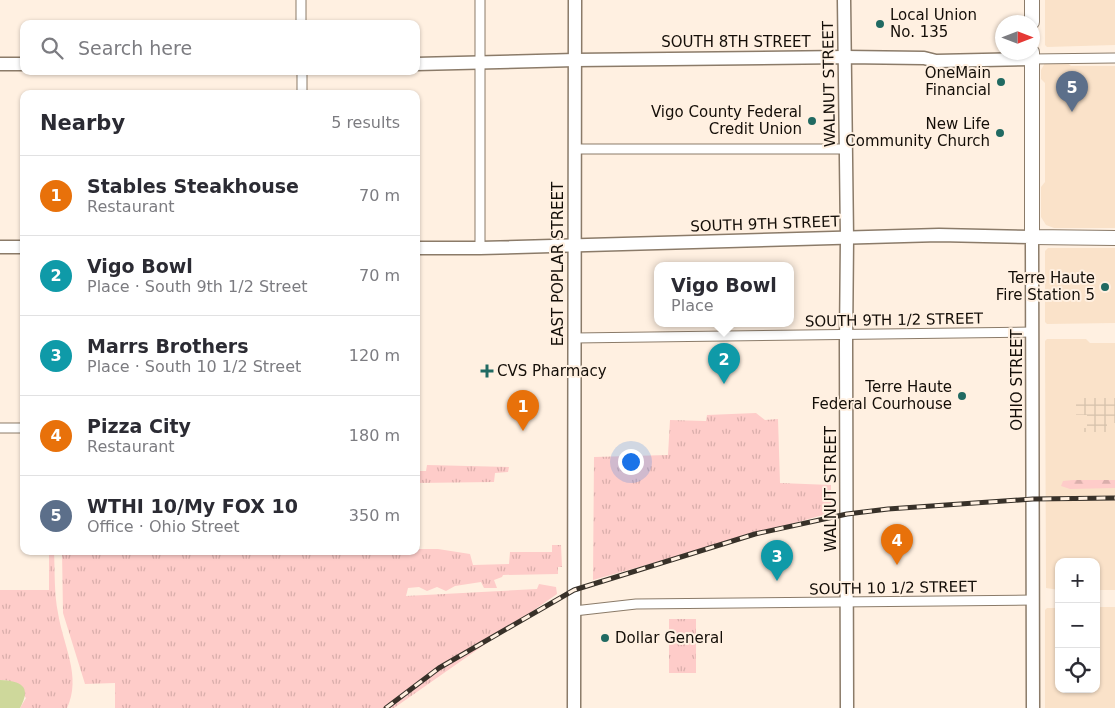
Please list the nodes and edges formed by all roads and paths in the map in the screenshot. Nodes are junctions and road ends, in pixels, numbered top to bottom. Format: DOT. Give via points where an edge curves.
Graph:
graph roads {
  1 [pos="301,0"];
  2 [pos="480,0"];
  3 [pos="575,0"];
  4 [pos="844,0"];
  5 [pos="1032,0"];
  6 [pos="1032,15"];
  7 [pos="301,20"];
  8 [pos="1040,56"];
  9 [pos="844,57"];
  10 [pos="995,58"];
  11 [pos="1115,58"];
  12 [pos="575,60"];
  13 [pos="1032,60"];
  14 [pos="481,63"];
  15 [pos="0,64"];
  16 [pos="20,64"];
  17 [pos="420,64"];
  18 [pos="302,75"];
  19 [pos="302,90"];
  20 [pos="575,149"];
  21 [pos="846,149"];
  22 [pos="1032,237"];
  23 [pos="847,238"];
  24 [pos="1115,238"];
  25 [pos="575,245"];
  26 [pos="0,247"];
  27 [pos="20,247"];
  28 [pos="420,248"];
  29 [pos="480,248"];
  30 [pos="1033,332"];
  31 [pos="846,335"];
  32 [pos="574,338"];
  33 [pos="0,428"];
  34 [pos="20,428"];
  35 [pos="1033,600"];
  36 [pos="848,602"];
  37 [pos="574,611"];
  38 [pos="574,708"];
  39 [pos="848,708"];
  40 [pos="1033,708"];
  1 -- 7 [label="street"];
  2 -- 14 [label="street"];
  3 -- 12 [label="street, EAST POPLAR STREET"];
  4 -- 9 [label="street, WALNUT STREET"];
  5 -- 6 [label="main road"];
  8 -- 11 [label="street, SOUTH 8TH STREET"];
  9 -- 10 [label="street, SOUTH 8TH STREET" via="936,61"];
  9 -- 12 [label="street, SOUTH 8TH STREET"];
  9 -- 21 [label="street, WALNUT STREET"];
  12 -- 14 [label="street, SOUTH 8TH STREET"];
  12 -- 20 [label="street, EAST POPLAR STREET"];
  13 -- 22 [label="main road, OHIO STREET"];
  14 -- 17 [label="street, SOUTH 8TH STREET"];
  14 -- 29 [label="street"];
  15 -- 16 [label="street"];
  18 -- 19 [label="street"];
  20 -- 21 [label="street"];
  20 -- 25 [label="street, EAST POPLAR STREET"];
  21 -- 23 [label="street, WALNUT STREET"];
  22 -- 23 [label="street, SOUTH 9TH STREET" via="939,235"];
  22 -- 24 [label="main road, SOUTH 9TH STREET"];
  22 -- 30 [label="street, OHIO STREET"];
  23 -- 25 [label="street, SOUTH 9TH STREET"];
  23 -- 31 [label="street, WALNUT STREET"];
  25 -- 29 [label="street, SOUTH 9TH STREET"];
  25 -- 32 [label="street, EAST POPLAR STREET"];
  26 -- 27 [label="street"];
  28 -- 29 [label="street, SOUTH 9TH STREET"];
  30 -- 31 [label="street, SOUTH 9TH 1/2 STREET"];
  30 -- 35 [label="street, OHIO STREET"];
  31 -- 32 [label="street, SOUTH 9TH 1/2 STREET"];
  31 -- 36 [label="street, WALNUT STREET"];
  32 -- 37 [label="street, EAST POPLAR STREET"];
  33 -- 34 [label="street"];
  35 -- 36 [label="street, SOUTH 10 1/2 STREET"];
  35 -- 40 [label="street, OHIO STREET"];
  36 -- 37 [label="street, SOUTH 10 1/2 STREET" via="636,604"];
  36 -- 39 [label="street, WALNUT STREET"];
  37 -- 38 [label="street, EAST POPLAR STREET"];
}
